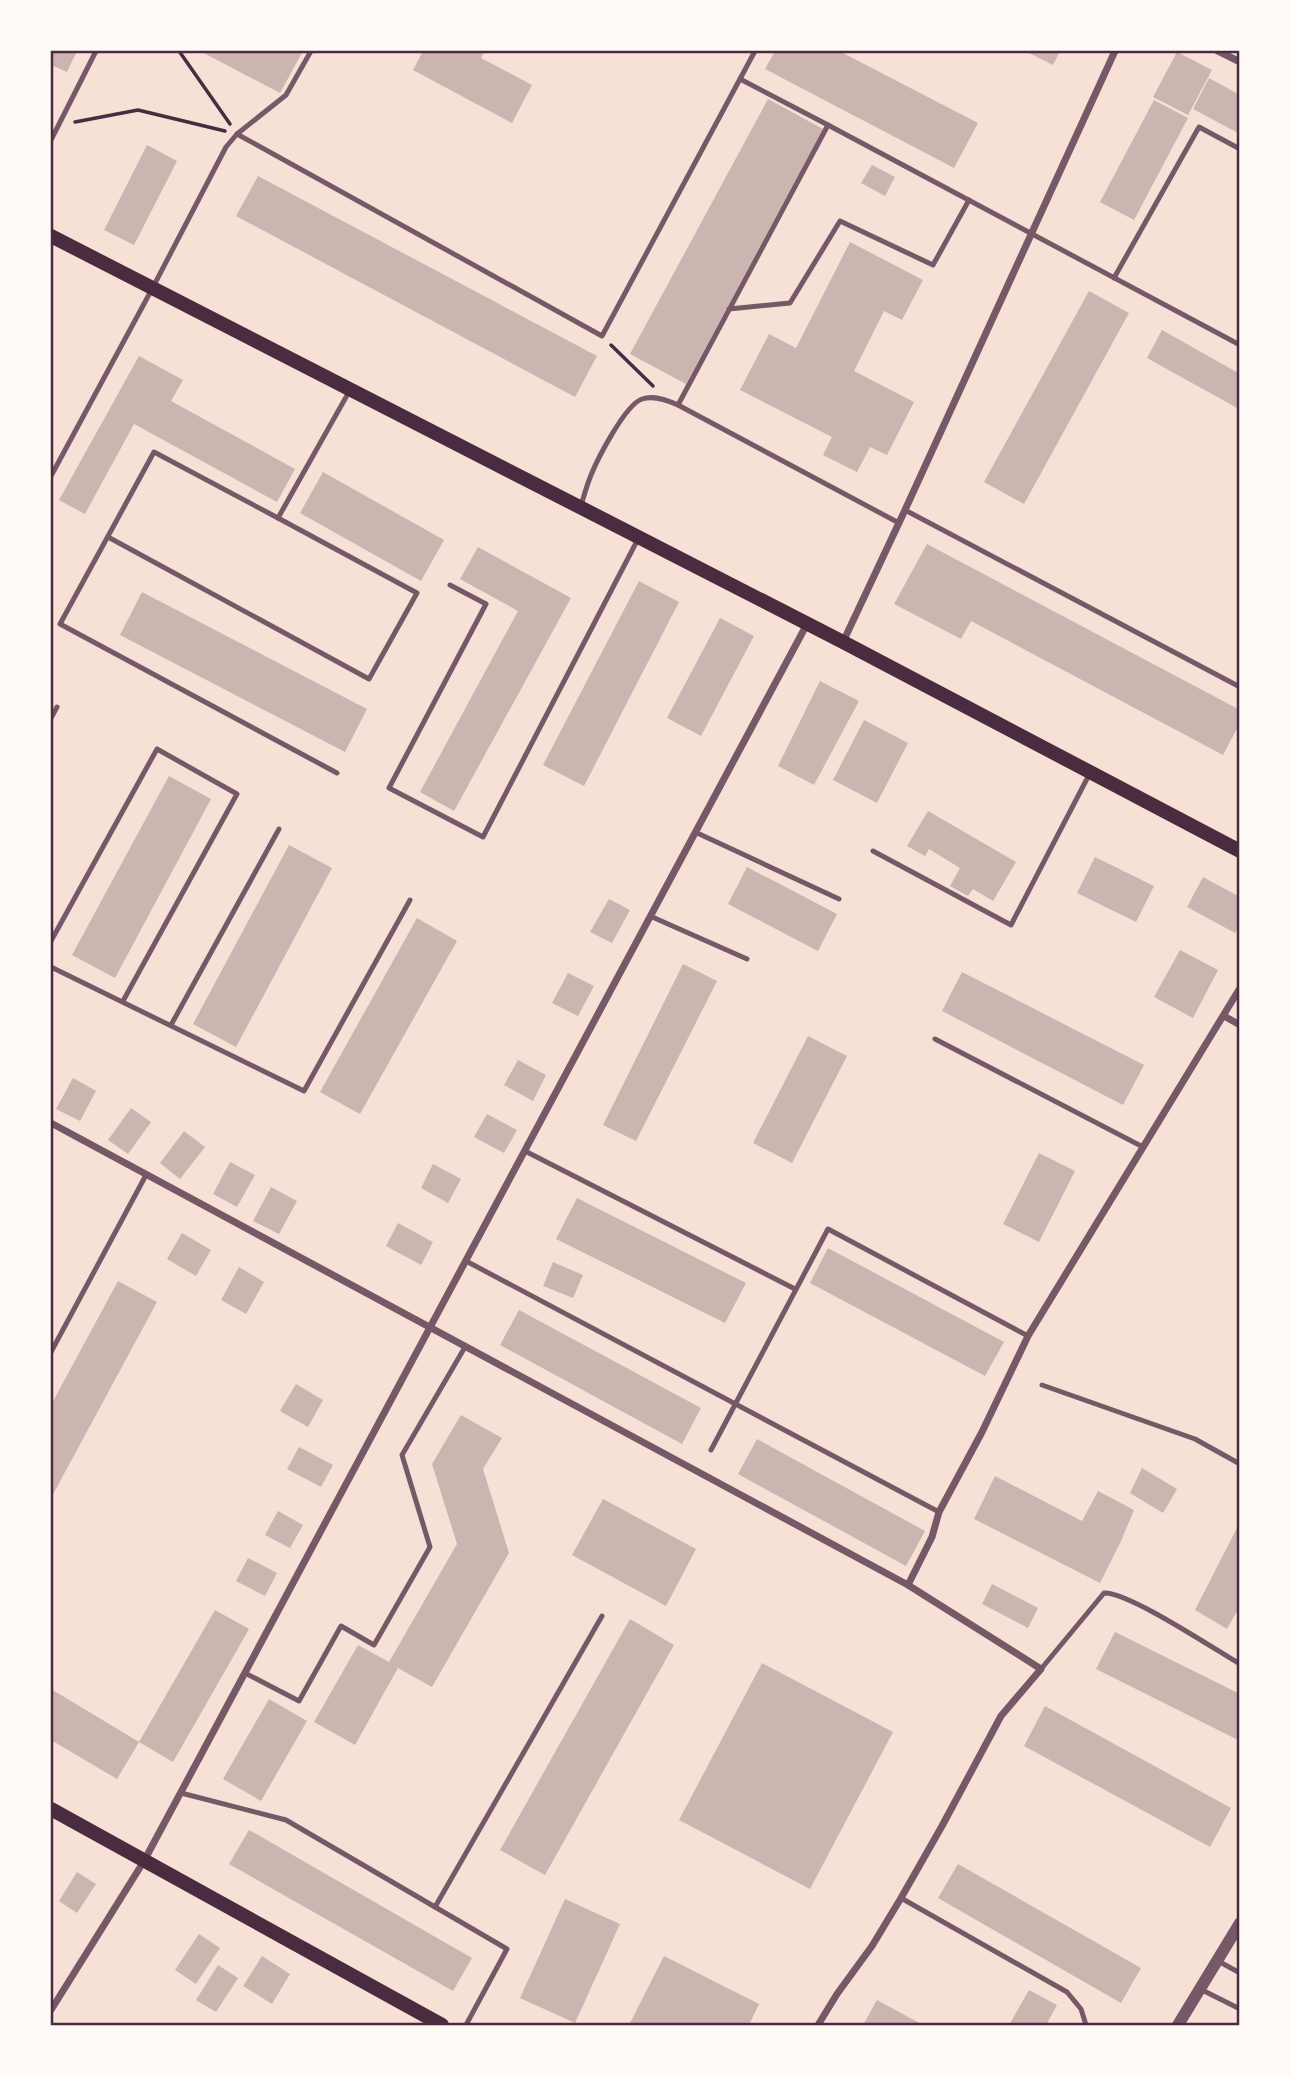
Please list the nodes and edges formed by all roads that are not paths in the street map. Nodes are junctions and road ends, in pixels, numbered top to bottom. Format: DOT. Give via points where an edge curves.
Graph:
graph roads {
  1 [pos="96,51"];
  2 [pos="311,51"];
  3 [pos="755,51"];
  4 [pos="1115,51"];
  5 [pos="1218,51"];
  6 [pos="1240,62"];
  7 [pos="740,79"];
  8 [pos="828,125"];
  9 [pos="237,134"];
  10 [pos="51,140"];
  11 [pos="1240,149"];
  12 [pos="969,200"];
  13 [pos="1032,233"];
  14 [pos="51,236"];
  15 [pos="1114,278"];
  16 [pos="152,289"];
  17 [pos="729,309"];
  18 [pos="1240,345"];
  19 [pos="350,390"];
  20 [pos="678,405"];
  21 [pos="51,477"];
  22 [pos="580,507"];
  23 [pos="905,510"];
  24 [pos="278,518"];
  25 [pos="899,523"];
  26 [pos="639,536"];
  27 [pos="108,537"];
  28 [pos="450,585"];
  29 [pos="807,624"];
  30 [pos="843,642"];
  31 [pos="1240,687"];
  32 [pos="57,707"];
  33 [pos="51,718"];
  34 [pos="337,773"];
  35 [pos="1090,773"];
  36 [pos="279,829"];
  37 [pos="695,832"];
  38 [pos="873,851"];
  39 [pos="1240,851"];
  40 [pos="839,899"];
  41 [pos="410,900"];
  42 [pos="650,916"];
  43 [pos="51,941"];
  44 [pos="747,959"];
  45 [pos="51,967"];
  46 [pos="1240,988"];
  47 [pos="123,1001"];
  48 [pos="1224,1016"];
  49 [pos="171,1025"];
  50 [pos="1240,1025"];
  51 [pos="935,1039"];
  52 [pos="51,1123"];
  53 [pos="1143,1147"];
  54 [pos="525,1151"];
  55 [pos="146,1175"];
  56 [pos="466,1261"];
  57 [pos="795,1289"];
  58 [pos="430,1328"];
  59 [pos="1028,1336"];
  60 [pos="465,1347"];
  61 [pos="51,1352"];
  62 [pos="1041,1385"];
  63 [pos="736,1405"];
  64 [pos="712,1450"];
  65 [pos="1240,1464"];
  66 [pos="939,1512"];
  67 [pos="908,1586"];
  68 [pos="602,1616"];
  69 [pos="1240,1664"];
  70 [pos="1041,1669"];
  71 [pos="245,1673"];
  72 [pos="181,1793"];
  73 [pos="51,1810"];
  74 [pos="144,1861"];
  75 [pos="901,1898"];
  76 [pos="435,1907"];
  77 [pos="1240,1923"];
  78 [pos="1218,1961"];
  79 [pos="1240,1973"];
  80 [pos="1200,1989"];
  81 [pos="1240,2009"];
  82 [pos="51,2010"];
  83 [pos="442,2025"];
  84 [pos="466,2025"];
  85 [pos="818,2025"];
  86 [pos="1086,2025"];
  87 [pos="1178,2025"];
  1 -- 10 [label="lane"];
  2 -- 9 [label="lane" via="286,95"];
  3 -- 7 [label="lane"];
  4 -- 13 [label="street"];
  5 -- 6 [label="street"];
  7 -- 8 [label="lane"];
  7 -- 9 [label="lane" via="602,336"];
  8 -- 12 [label="lane"];
  8 -- 17 [label="lane"];
  9 -- 16 [label="lane"];
  11 -- 15 [label="lane" via="1199,127"];
  12 -- 13 [label="lane"];
  12 -- 17 [label="lane" via="933,265 840,221 790,303"];
  13 -- 15 [label="lane"];
  13 -- 23 [label="street"];
  14 -- 16 [label="main road"];
  15 -- 18 [label="lane"];
  16 -- 19 [label="main road"];
  16 -- 21 [label="lane"];
  17 -- 20 [label="lane"];
  19 -- 22 [label="main road"];
  19 -- 24 [label="lane"];
  20 -- 22 [label="lane" via="650,397 638,400 602,451"];
  20 -- 25 [label="lane"];
  22 -- 26 [label="main road"];
  23 -- 25 [label="street"];
  23 -- 31 [label="lane"];
  24 -- 27 [label="lane" via="154,452"];
  24 -- 27 [label="lane" via="417,593 369,678"];
  25 -- 30 [label="street"];
  26 -- 28 [label="lane" via="483,838 389,788 486,604"];
  26 -- 29 [label="main road"];
  27 -- 34 [label="lane" via="60,624"];
  29 -- 30 [label="main road"];
  29 -- 37 [label="street"];
  30 -- 35 [label="main road"];
  32 -- 33 [label="lane"];
  35 -- 38 [label="lane" via="1011,925"];
  35 -- 39 [label="main road"];
  36 -- 49 [label="lane"];
  37 -- 40 [label="lane"];
  37 -- 42 [label="street"];
  41 -- 49 [label="lane" via="304,1091"];
  42 -- 44 [label="lane"];
  42 -- 54 [label="street"];
  43 -- 47 [label="lane" via="157,749 237,794"];
  45 -- 47 [label="lane"];
  46 -- 48 [label="street"];
  47 -- 49 [label="lane"];
  48 -- 50 [label="street"];
  48 -- 53 [label="street"];
  51 -- 53 [label="lane"];
  52 -- 55 [label="street"];
  53 -- 59 [label="street"];
  54 -- 56 [label="street"];
  54 -- 57 [label="lane"];
  55 -- 58 [label="street"];
  55 -- 61 [label="lane"];
  56 -- 58 [label="street"];
  56 -- 63 [label="lane"];
  57 -- 59 [label="lane" via="828,1229"];
  57 -- 63 [label="lane"];
  58 -- 60 [label="street"];
  58 -- 71 [label="street"];
  59 -- 66 [label="street"];
  60 -- 67 [label="street"];
  60 -- 71 [label="lane" via="402,1455 430,1547 374,1645 341,1626 299,1701"];
  62 -- 65 [label="lane" via="1195,1439"];
  63 -- 64 [label="lane"];
  63 -- 66 [label="lane"];
  66 -- 67 [label="street"];
  67 -- 70 [label="street"];
  68 -- 76 [label="lane"];
  69 -- 70 [label="lane" via="1143,1607 1104,1593"];
  70 -- 75 [label="street" via="1001,1716"];
  71 -- 72 [label="street"];
  72 -- 74 [label="street"];
  72 -- 76 [label="lane" via="286,1820"];
  73 -- 74 [label="main road"];
  74 -- 82 [label="street"];
  74 -- 83 [label="main road"];
  75 -- 85 [label="street"];
  75 -- 86 [label="lane" via="1067,1992 1081,2009"];
  76 -- 84 [label="lane" via="507,1949"];
  77 -- 78 [label="street"];
  78 -- 79 [label="lane"];
  78 -- 80 [label="street"];
  80 -- 81 [label="lane"];
  80 -- 87 [label="street"];
}
